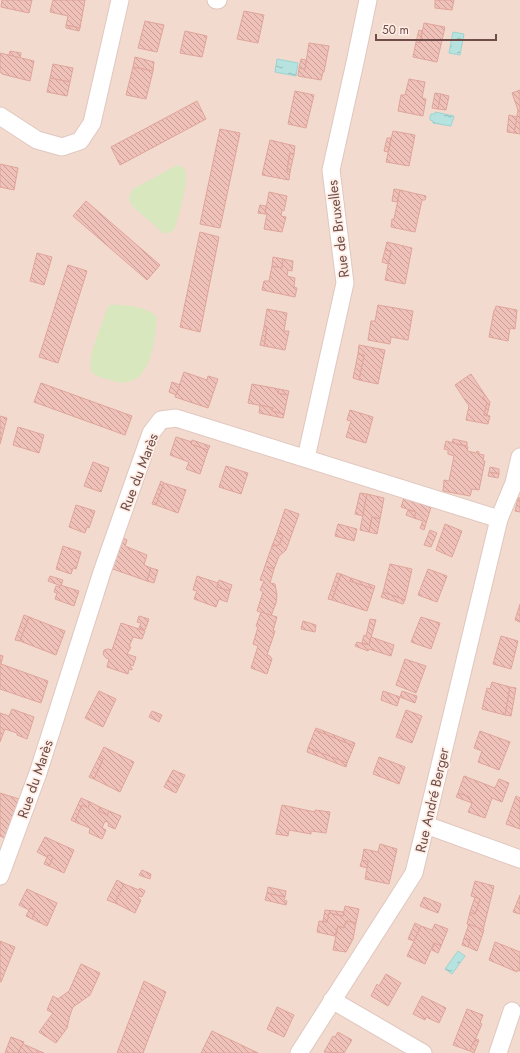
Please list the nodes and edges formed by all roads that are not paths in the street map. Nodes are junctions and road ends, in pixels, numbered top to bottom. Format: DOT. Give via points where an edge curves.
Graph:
graph roads {
  1 [pos="120,0"];
  2 [pos="368,0"];
  3 [pos="0,116"];
  4 [pos="520,457"];
  5 [pos="306,458"];
  6 [pos="499,519"];
  7 [pos="426,825"];
  8 [pos="520,860"];
  9 [pos="0,876"];
  10 [pos="332,1000"];
  11 [pos="512,1011"];
  12 [pos="298,1053"];
  13 [pos="424,1053"];
  14 [pos="498,1053"];
  1 -- 3 [label="street" via="92,123 80,141 62,147 37,140"];
  2 -- 5 [label="street, Rue de Bruxelles" via="331,170 345,283"];
  4 -- 6 [label="street" via="514,483"];
  5 -- 6 [label="street, Rue du Marès"];
  5 -- 9 [label="street, Rue du Marès" via="176,418 161,420 151,433 102,572 38,773"];
  6 -- 7 [label="street, Rue André Berger"];
  7 -- 8 [label="street"];
  7 -- 10 [label="street, Rue André Berger" via="414,873"];
  10 -- 12 [label="street, Rue André Berger"];
  10 -- 13 [label="street"];
  11 -- 14 [label="street"];
}
